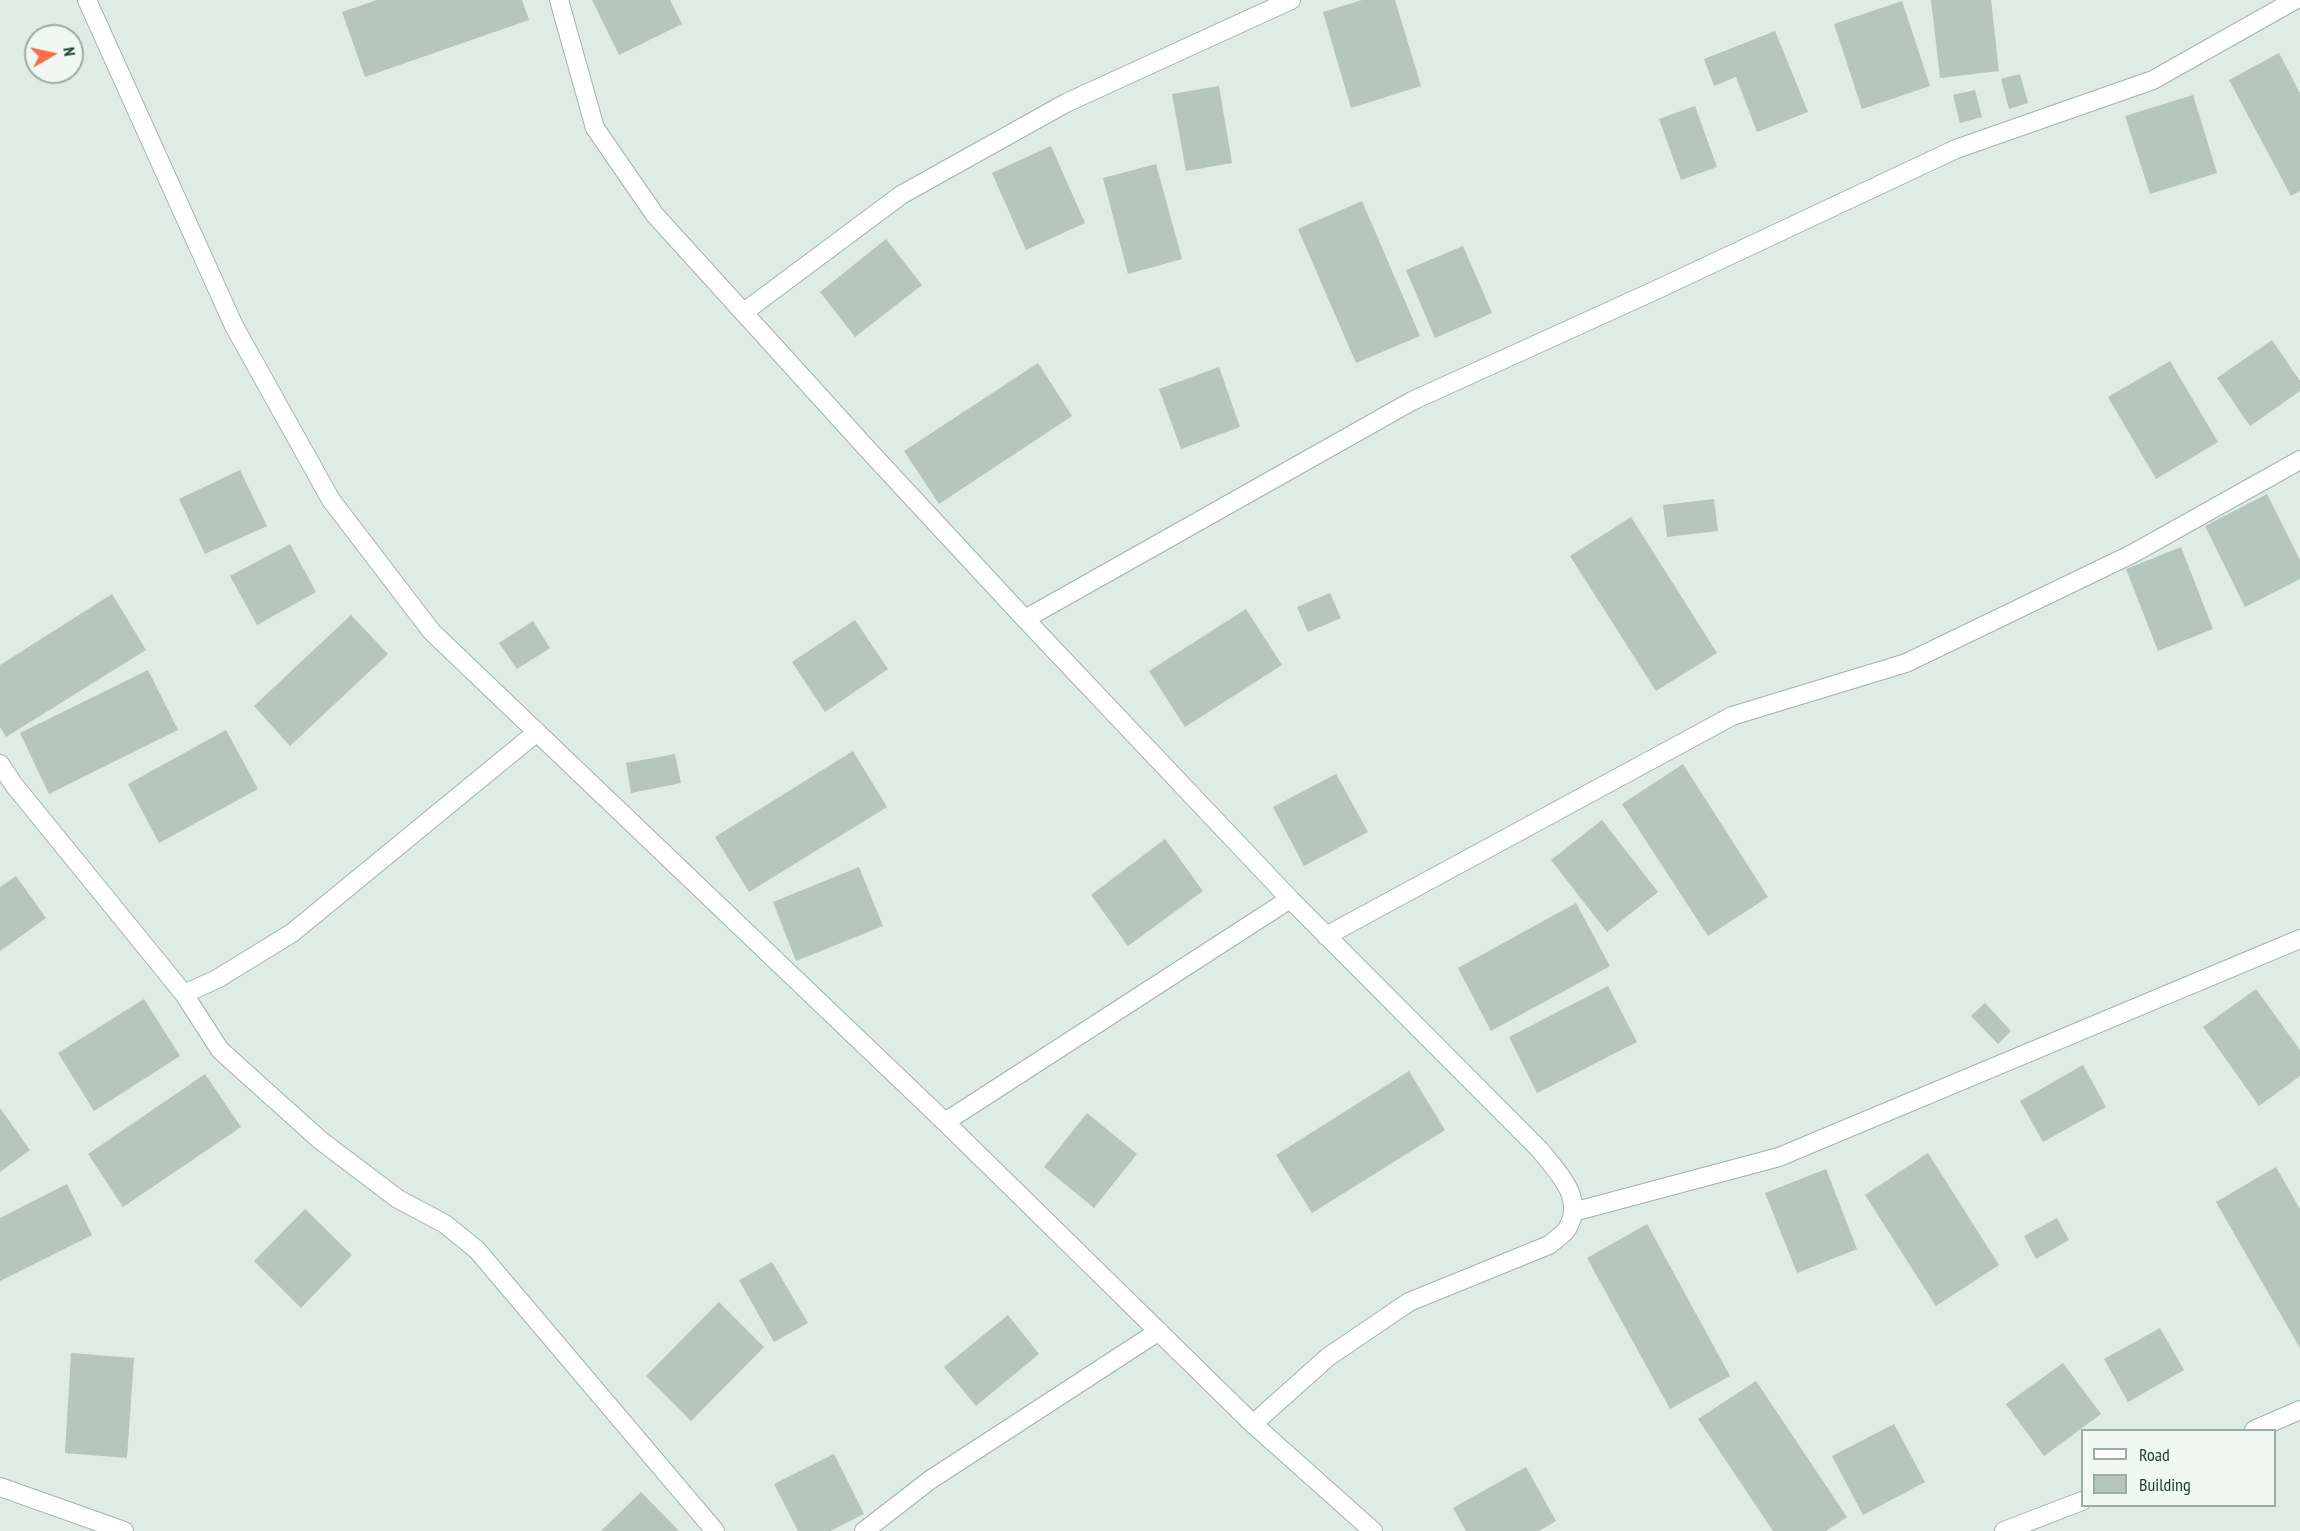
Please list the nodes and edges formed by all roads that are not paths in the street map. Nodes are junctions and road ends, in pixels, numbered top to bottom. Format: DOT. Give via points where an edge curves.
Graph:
graph roads {
  1 [pos="87,0"];
  2 [pos="559,0"];
  3 [pos="1291,0"];
  4 [pos="2295,0"];
  5 [pos="744,312"];
  6 [pos="2300,460"];
  7 [pos="1025,619"];
  8 [pos="537,732"];
  9 [pos="0,764"];
  10 [pos="1290,898"];
  11 [pos="1326,936"];
  12 [pos="2300,939"];
  13 [pos="184,994"];
  14 [pos="945,1122"];
  15 [pos="1573,1212"];
  16 [pos="1159,1331"];
  17 [pos="2300,1410"];
  18 [pos="1253,1424"];
  19 [pos="2258,1429"];
  20 [pos="0,1487"];
  21 [pos="2081,1501"];
  22 [pos="124,1531"];
  23 [pos="715,1531"];
  24 [pos="864,1531"];
  25 [pos="1372,1531"];
  26 [pos="2004,1531"];
  1 -- 8 [label="street" via="234,326 331,500 432,632"];
  2 -- 5 [label="street" via="595,128 656,215"];
  3 -- 5 [label="street" via="1066,103 900,195"];
  4 -- 7 [label="street" via="2153,80 1956,149 1412,401"];
  5 -- 7 [label="street"];
  6 -- 11 [label="street" via="2132,554 1906,663 1732,716"];
  7 -- 10 [label="street"];
  8 -- 13 [label="street" via="292,933 217,979"];
  8 -- 14 [label="street"];
  9 -- 13 [label="street"];
  10 -- 11 [label="street"];
  10 -- 14 [label="street"];
  11 -- 15 [label="street" via="1540,1150 1569,1188"];
  12 -- 15 [label="street" via="1779,1157"];
  13 -- 23 [label="street" via="220,1050 320,1140 398,1199 445,1224 477,1250"];
  14 -- 16 [label="street"];
  15 -- 18 [label="street" via="1566,1230 1549,1245 1409,1302 1328,1357"];
  16 -- 18 [label="street"];
  16 -- 24 [label="street" via="930,1480"];
  17 -- 19 [label="street"];
  18 -- 25 [label="street"];
  20 -- 22 [label="street"];
  21 -- 26 [label="street"];
}
